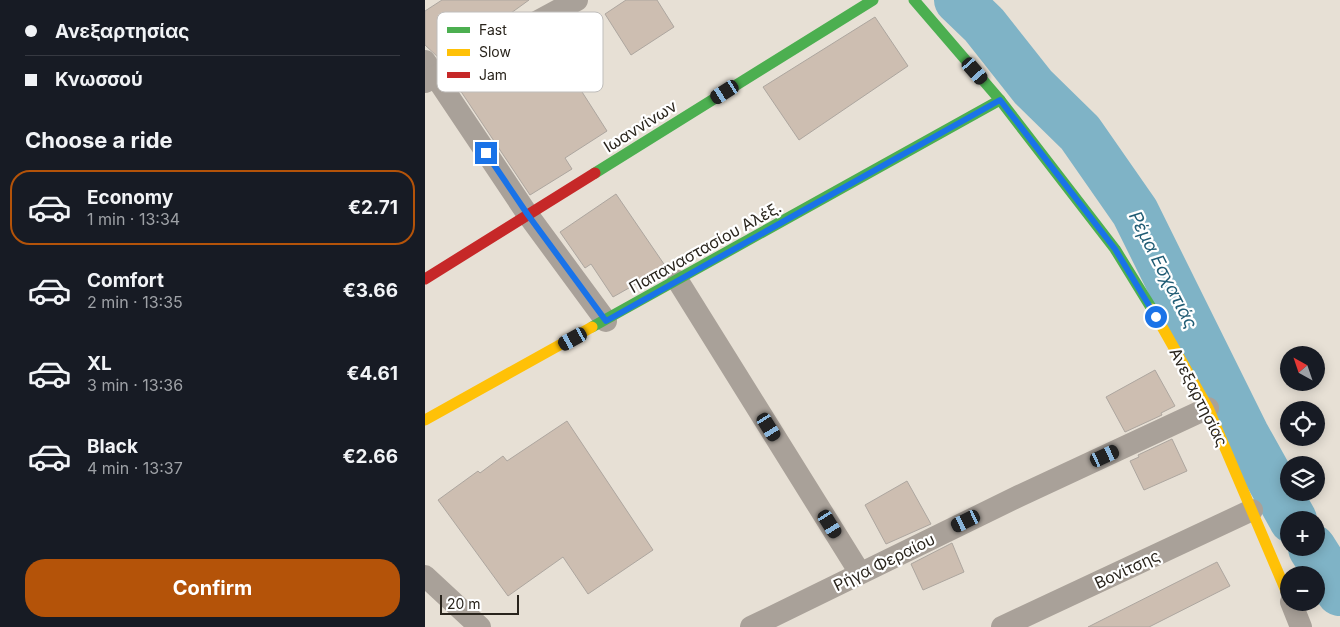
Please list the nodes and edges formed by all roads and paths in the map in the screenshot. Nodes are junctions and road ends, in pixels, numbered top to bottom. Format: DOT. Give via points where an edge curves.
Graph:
graph roads {
  1 [pos="577,0"];
  2 [pos="873,0"];
  3 [pos="914,0"];
  4 [pos="553,12"];
  5 [pos="428,73"];
  6 [pos="437,86"];
  7 [pos="441,92"];
  8 [pos="1000,100"];
  9 [pos="528,215"];
  10 [pos="425,279"];
  11 [pos="678,281"];
  12 [pos="606,321"];
  13 [pos="1207,408"];
  14 [pos="425,420"];
  15 [pos="1252,510"];
  16 [pos="860,573"];
  17 [pos="425,576"];
  18 [pos="1280,577"];
  19 [pos="1295,611"];
  20 [pos="480,627"];
  21 [pos="751,627"];
  22 [pos="1002,627"];
  23 [pos="1301,627"];
  1 -- 4 [label="street"];
  2 -- 9 [label="street, Ιωαννίνων"];
  3 -- 8 [label="street, Ανεξαρτησίας"];
  5 -- 6 [label="street"];
  7 -- 9 [label="street"];
  8 -- 11 [label="street, Παπαναστασίου Αλέξ."];
  8 -- 13 [label="street, Ανεξαρτησίας" via="1115,249 1148,301"];
  9 -- 10 [label="street, Ιωαννίνων"];
  9 -- 12 [label="street"];
  11 -- 12 [label="street, Παπαναστασίου Αλέξ."];
  11 -- 16 [label="street"];
  12 -- 14 [label="street, Παπαναστασίου Αλέξ."];
  13 -- 15 [label="street, Ανεξαρτησίας"];
  13 -- 16 [label="street, Ρήγα Φεραίου"];
  15 -- 18 [label="street, Ανεξαρτησίας"];
  15 -- 22 [label="street, Βονίτσης"];
  16 -- 21 [label="street, Ρήγα Φεραίου"];
  17 -- 20 [label="street"];
  19 -- 23 [label="street"];
}
